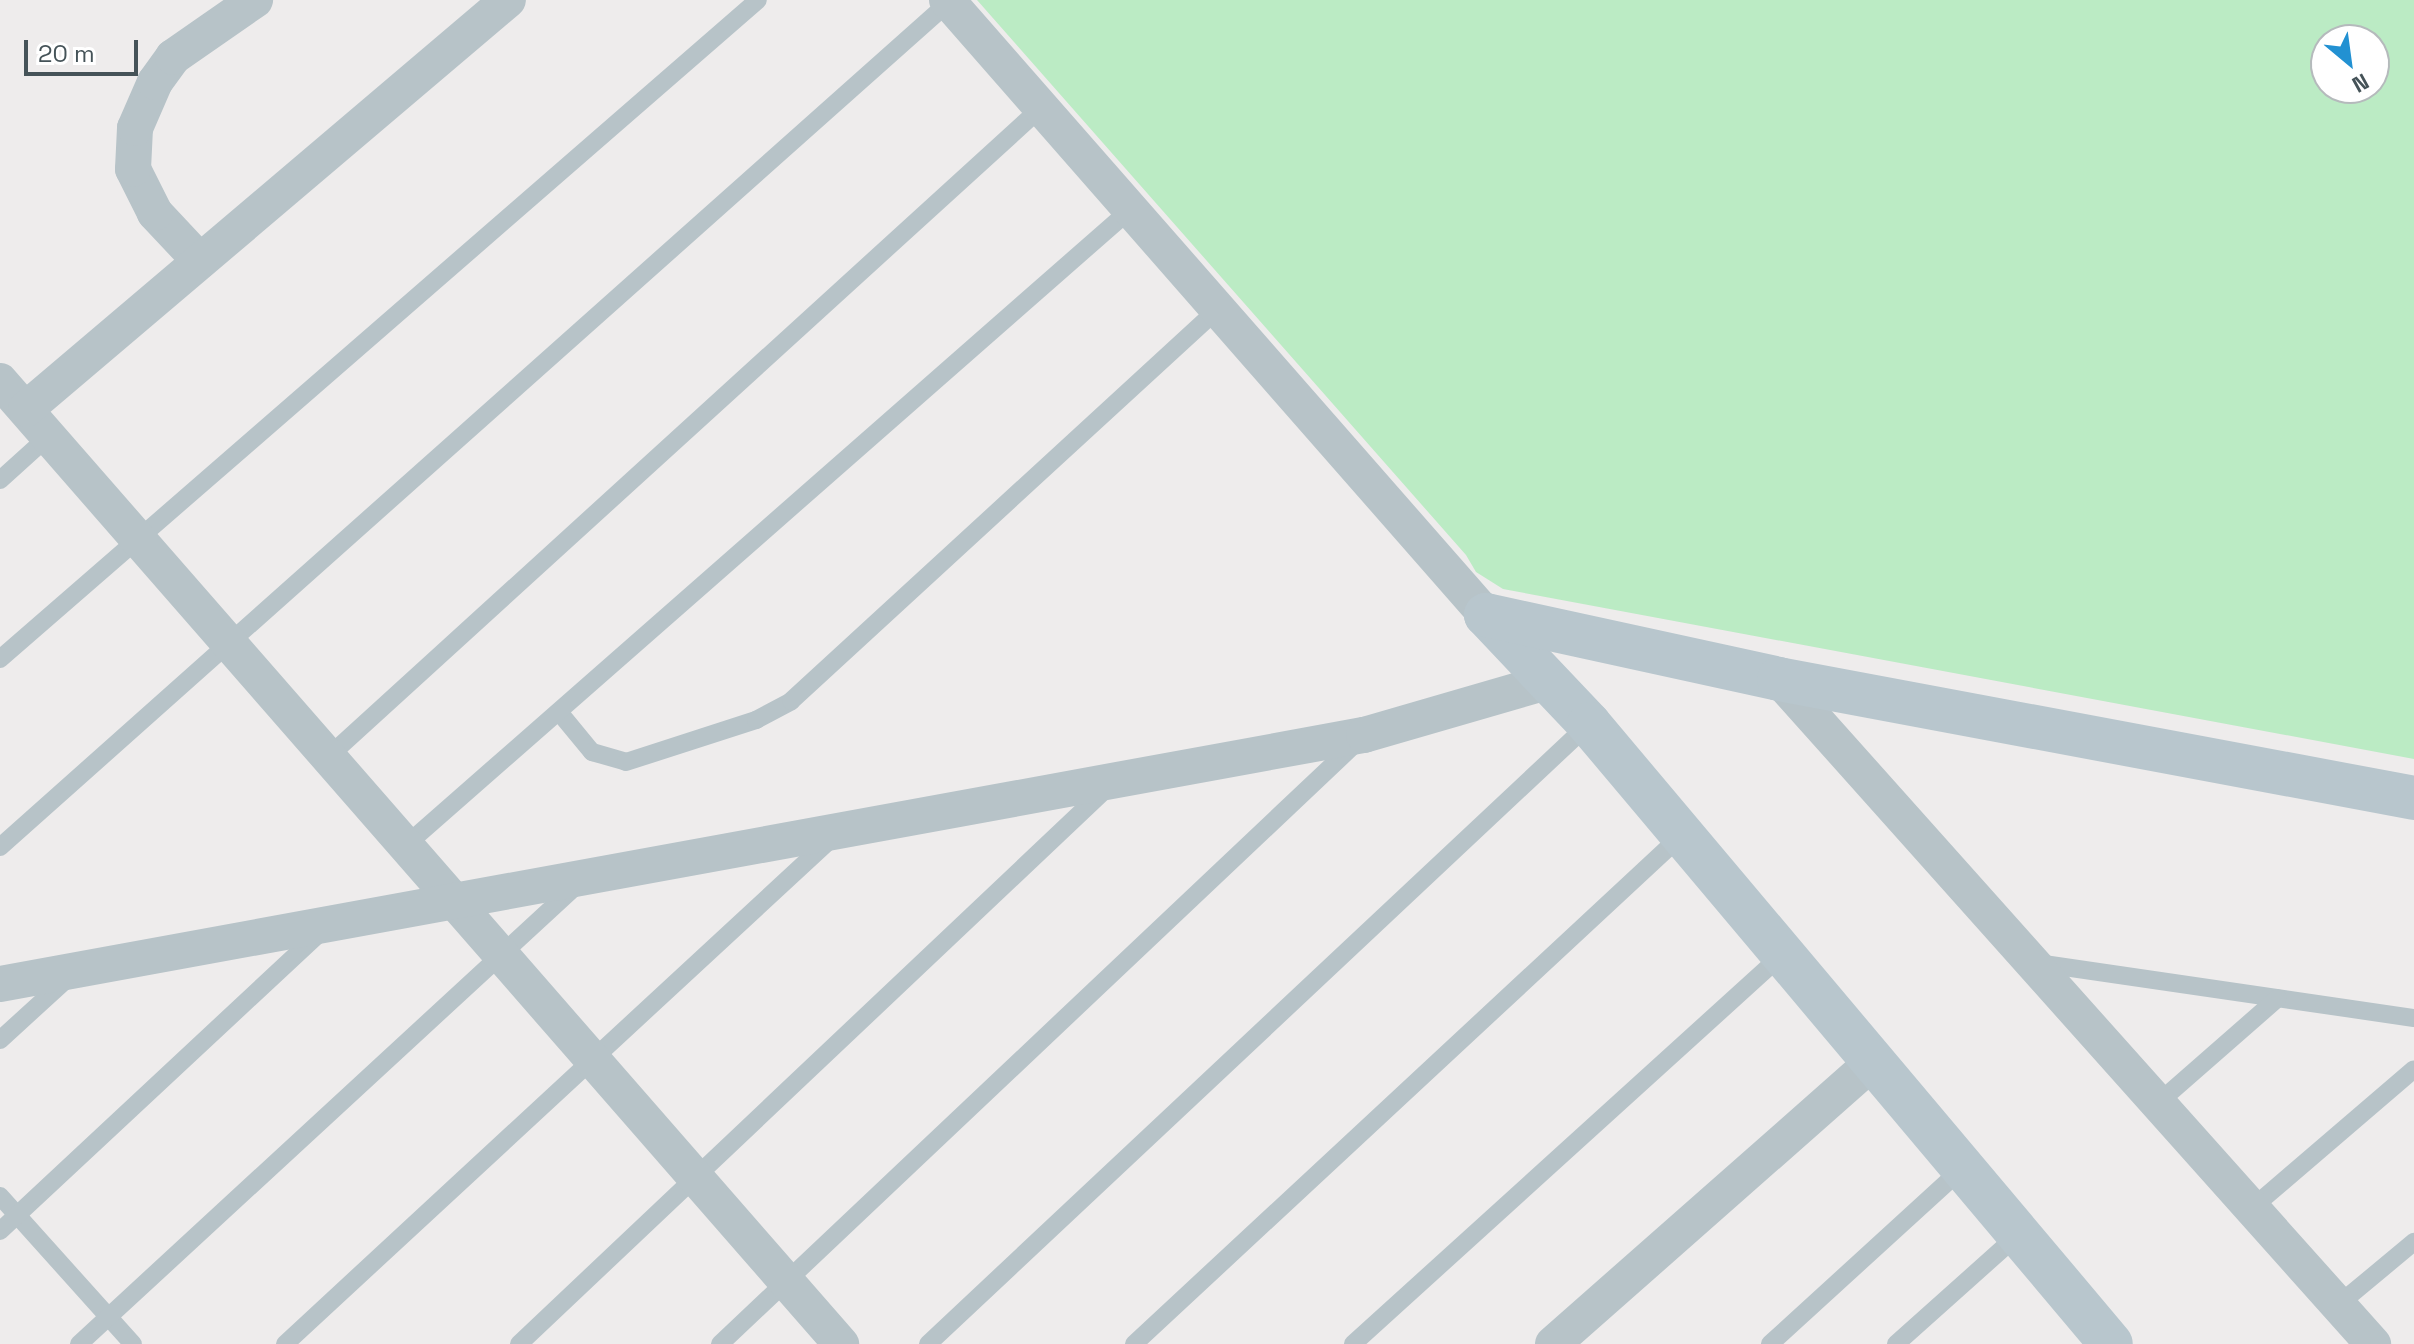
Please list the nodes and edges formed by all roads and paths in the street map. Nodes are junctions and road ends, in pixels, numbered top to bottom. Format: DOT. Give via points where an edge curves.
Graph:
graph roads {
  1 [pos="255,0"];
  2 [pos="508,0"];
  3 [pos="758,0"];
  4 [pos="948,1"];
  5 [pos="1043,106"];
  6 [pos="1132,208"];
  7 [pos="200,261"];
  8 [pos="1220,307"];
  9 [pos="0,381"];
  10 [pos="26,409"];
  11 [pos="50,435"];
  12 [pos="0,480"];
  13 [pos="139,538"];
  14 [pos="1486,615"];
  15 [pos="230,643"];
  16 [pos="0,659"];
  17 [pos="1779,679"];
  18 [pos="1550,681"];
  19 [pos="559,712"];
  20 [pos="1589,724"];
  21 [pos="1364,735"];
  22 [pos="328,757"];
  23 [pos="1114,781"];
  24 [pos="2414,798"];
  25 [pos="840,830"];
  26 [pos="1682,835"];
  27 [pos="405,846"];
  28 [pos="0,847"];
  29 [pos="586,876"];
  30 [pos="450,898"];
  31 [pos="331,922"];
  32 [pos="1783,954"];
  33 [pos="502,959"];
  34 [pos="2032,963"];
  35 [pos="78,968"];
  36 [pos="0,984"];
  37 [pos="2278,998"];
  38 [pos="2414,1018"];
  39 [pos="0,1040"];
  40 [pos="1873,1062"];
  41 [pos="594,1063"];
  42 [pos="2414,1069"];
  43 [pos="2158,1103"];
  44 [pos="1963,1168"];
  45 [pos="696,1179"];
  46 [pos="0,1196"];
  47 [pos="2252,1208"];
  48 [pos="17,1215"];
  49 [pos="0,1231"];
  50 [pos="2019,1234"];
  51 [pos="2414,1242"];
  52 [pos="786,1282"];
  53 [pos="2338,1305"];
  54 [pos="109,1317"];
  55 [pos="79,1344"];
  56 [pos="133,1344"];
  57 [pos="285,1344"];
  58 [pos="519,1344"];
  59 [pos="720,1344"];
  60 [pos="841,1344"];
  61 [pos="928,1344"];
  62 [pos="1134,1344"];
  63 [pos="1353,1344"];
  64 [pos="1553,1344"];
  65 [pos="1770,1344"];
  66 [pos="1896,1344"];
  67 [pos="2111,1344"];
  68 [pos="2373,1344"];
  1 -- 7 [label="street" via="173,57 155,82 135,128 133,169 155,213"];
  2 -- 7 [label="street"];
  3 -- 13 [label="lane"];
  4 -- 5 [label="street"];
  4 -- 15 [label="lane"];
  5 -- 6 [label="street"];
  5 -- 22 [label="lane"];
  6 -- 8 [label="street"];
  6 -- 19 [label="lane"];
  7 -- 10 [label="street"];
  8 -- 14 [label="street"];
  8 -- 19 [label="lane" via="791,701 756,720 626,762 592,752"];
  9 -- 10 [label="street"];
  10 -- 11 [label="street"];
  11 -- 12 [label="lane"];
  11 -- 13 [label="street"];
  13 -- 15 [label="street"];
  13 -- 16 [label="lane"];
  14 -- 17 [label="street"];
  14 -- 18 [label="street"];
  15 -- 22 [label="street"];
  15 -- 28 [label="lane"];
  17 -- 24 [label="street"];
  17 -- 34 [label="street"];
  18 -- 20 [label="street"];
  18 -- 21 [label="street"];
  19 -- 27 [label="lane"];
  20 -- 26 [label="street"];
  20 -- 61 [label="lane"];
  21 -- 23 [label="street"];
  21 -- 52 [label="lane"];
  22 -- 27 [label="street"];
  23 -- 25 [label="street"];
  23 -- 45 [label="lane"];
  25 -- 29 [label="street"];
  25 -- 41 [label="lane"];
  26 -- 32 [label="street"];
  26 -- 62 [label="lane"];
  27 -- 30 [label="street"];
  29 -- 30 [label="street"];
  29 -- 33 [label="lane"];
  30 -- 31 [label="street"];
  30 -- 33 [label="street"];
  31 -- 35 [label="street"];
  31 -- 48 [label="lane"];
  32 -- 40 [label="street"];
  32 -- 63 [label="lane"];
  33 -- 41 [label="street"];
  33 -- 54 [label="lane"];
  34 -- 37 [label="lane"];
  34 -- 43 [label="street"];
  35 -- 36 [label="street"];
  35 -- 39 [label="lane"];
  37 -- 38 [label="lane"];
  37 -- 43 [label="lane"];
  40 -- 44 [label="street"];
  40 -- 64 [label="street"];
  41 -- 45 [label="street"];
  41 -- 57 [label="lane"];
  42 -- 47 [label="lane"];
  43 -- 47 [label="street"];
  44 -- 50 [label="street"];
  44 -- 65 [label="lane"];
  45 -- 52 [label="street"];
  45 -- 58 [label="lane"];
  46 -- 48 [label="lane"];
  47 -- 53 [label="street"];
  48 -- 49 [label="lane"];
  48 -- 54 [label="lane"];
  50 -- 66 [label="lane"];
  50 -- 67 [label="street"];
  51 -- 53 [label="lane"];
  52 -- 59 [label="lane"];
  52 -- 60 [label="street"];
  53 -- 68 [label="street"];
  54 -- 55 [label="lane"];
  54 -- 56 [label="lane"];
}
